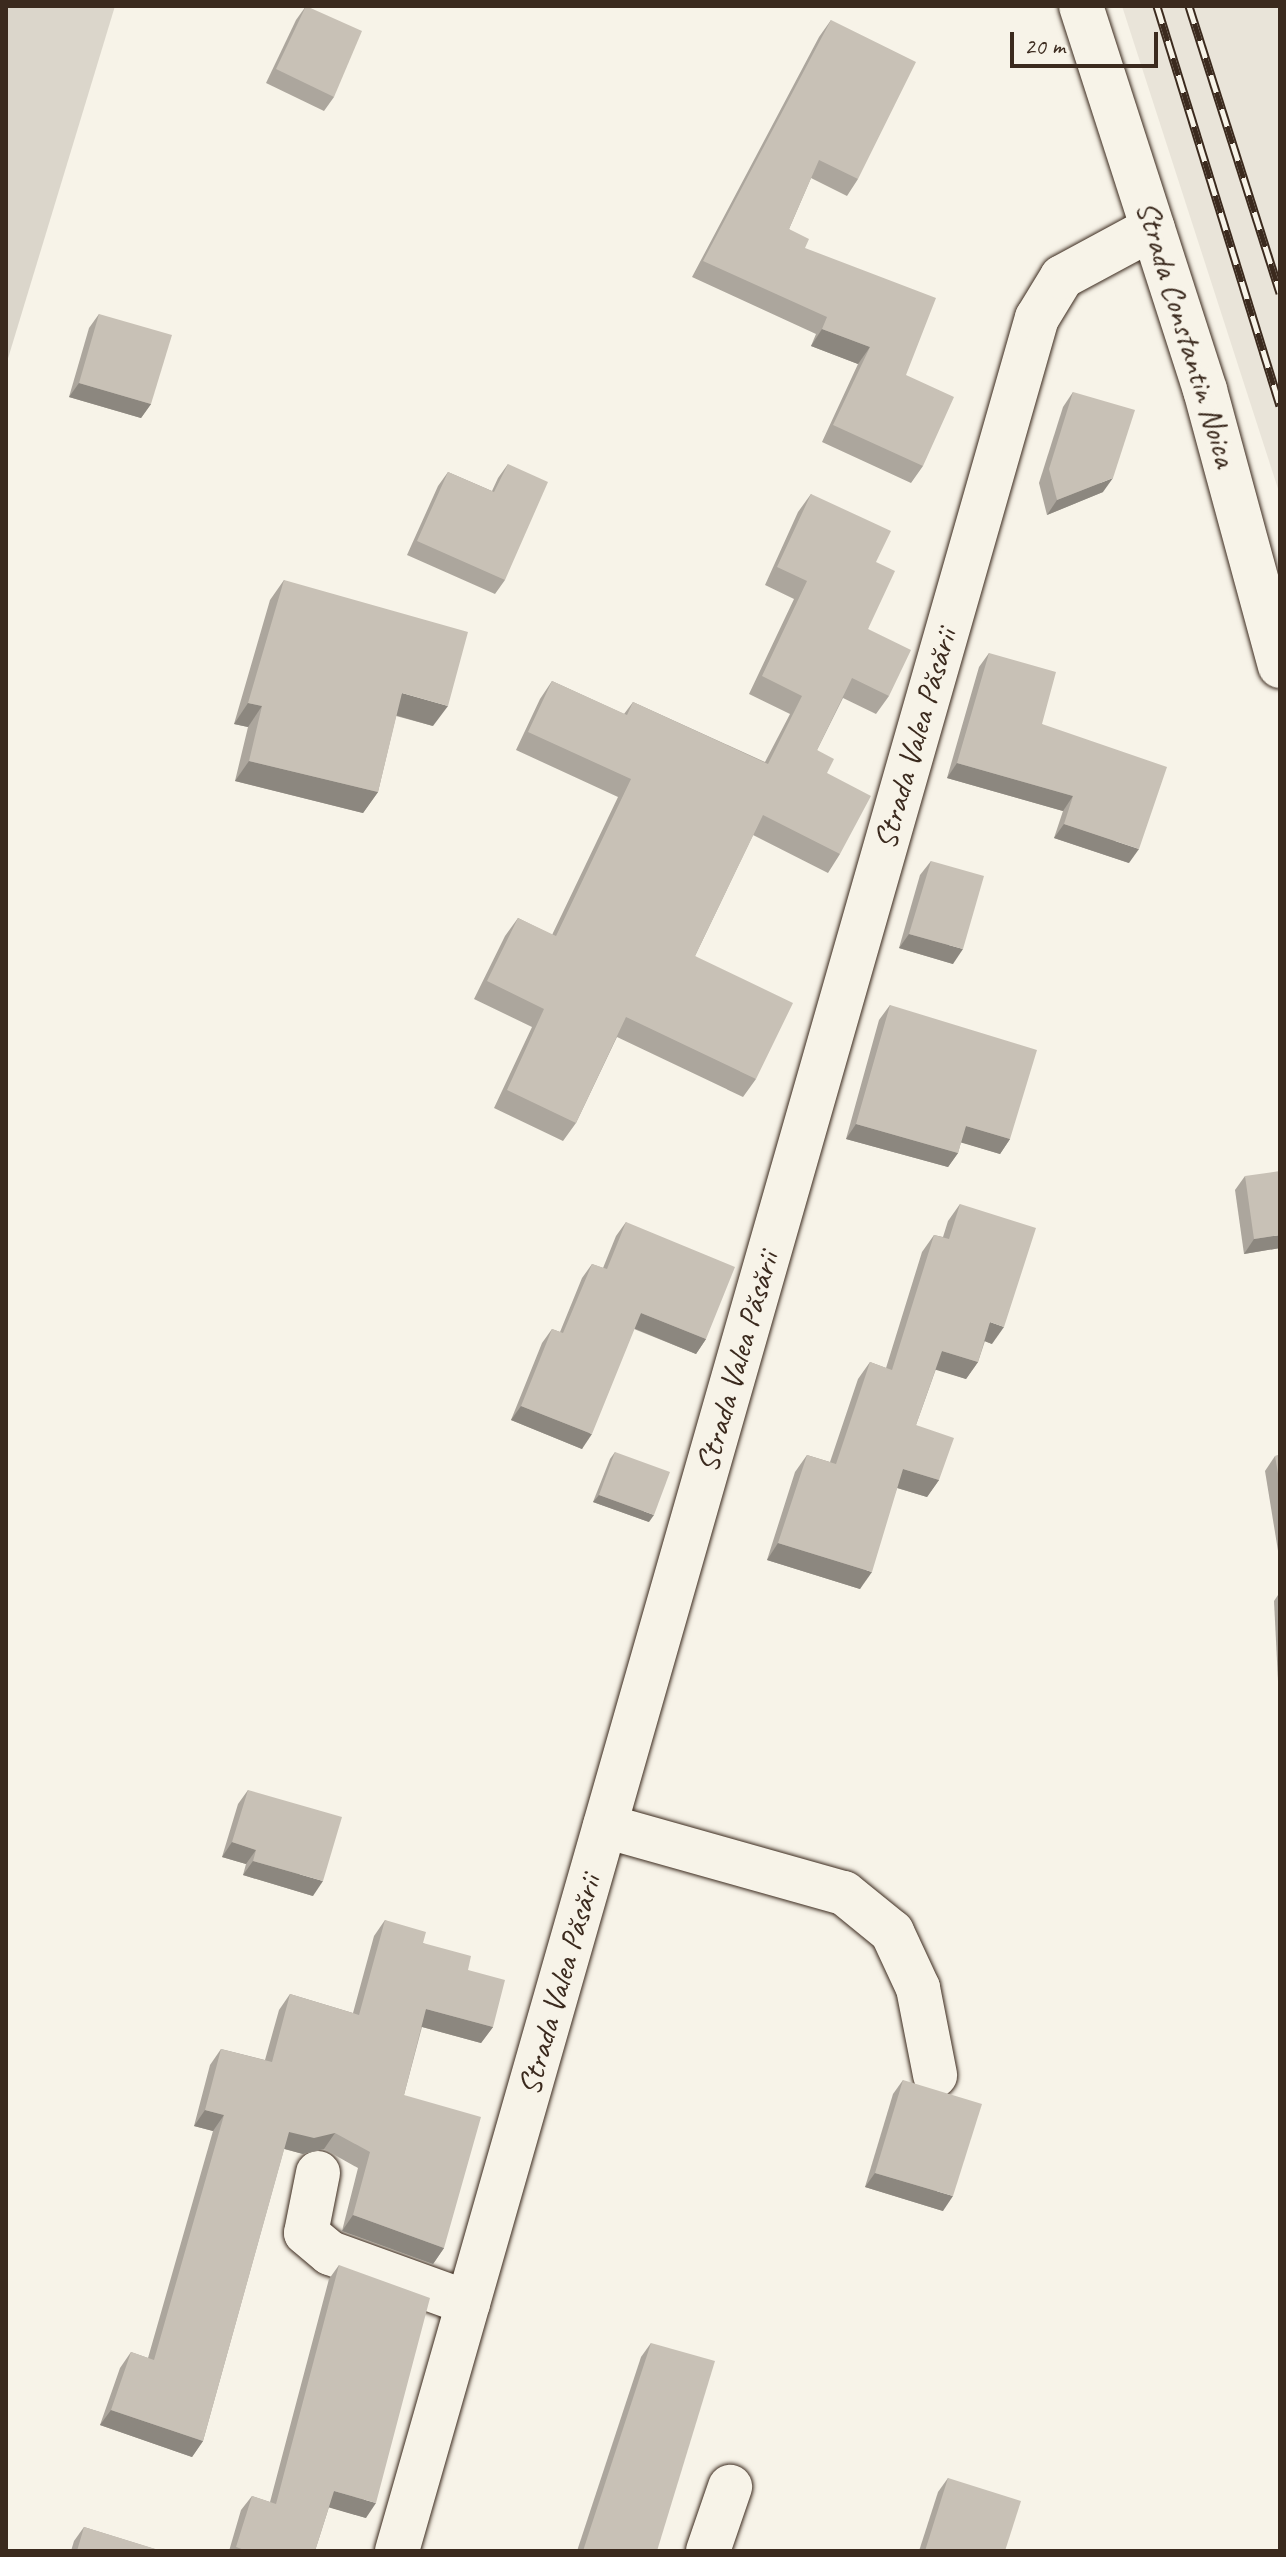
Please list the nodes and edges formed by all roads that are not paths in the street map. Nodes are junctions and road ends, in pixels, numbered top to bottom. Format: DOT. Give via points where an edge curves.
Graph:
graph roads {
  1 [pos="1081,6"];
  2 [pos="1153,228"];
  3 [pos="1280,666"];
  4 [pos="605,1826"];
  5 [pos="935,2075"];
  6 [pos="318,2173"];
  7 [pos="468,2303"];
  8 [pos="730,2487"];
  9 [pos="397,2551"];
  10 [pos="708,2551"];
  1 -- 2 [label="street, Strada Constantin Noica"];
  2 -- 3 [label="street, Strada Constantin Noica"];
  2 -- 4 [label="street, Strada Valea Păsării" via="1062,277 1037,318"];
  4 -- 5 [label="street" via="844,1893 892,1932 918,1988"];
  4 -- 7 [label="street, Strada Valea Păsării"];
  6 -- 7 [label="street" via="306,2233 330,2253"];
  7 -- 9 [label="street, Strada Valea Păsării"];
  8 -- 10 [label="street"];
}
